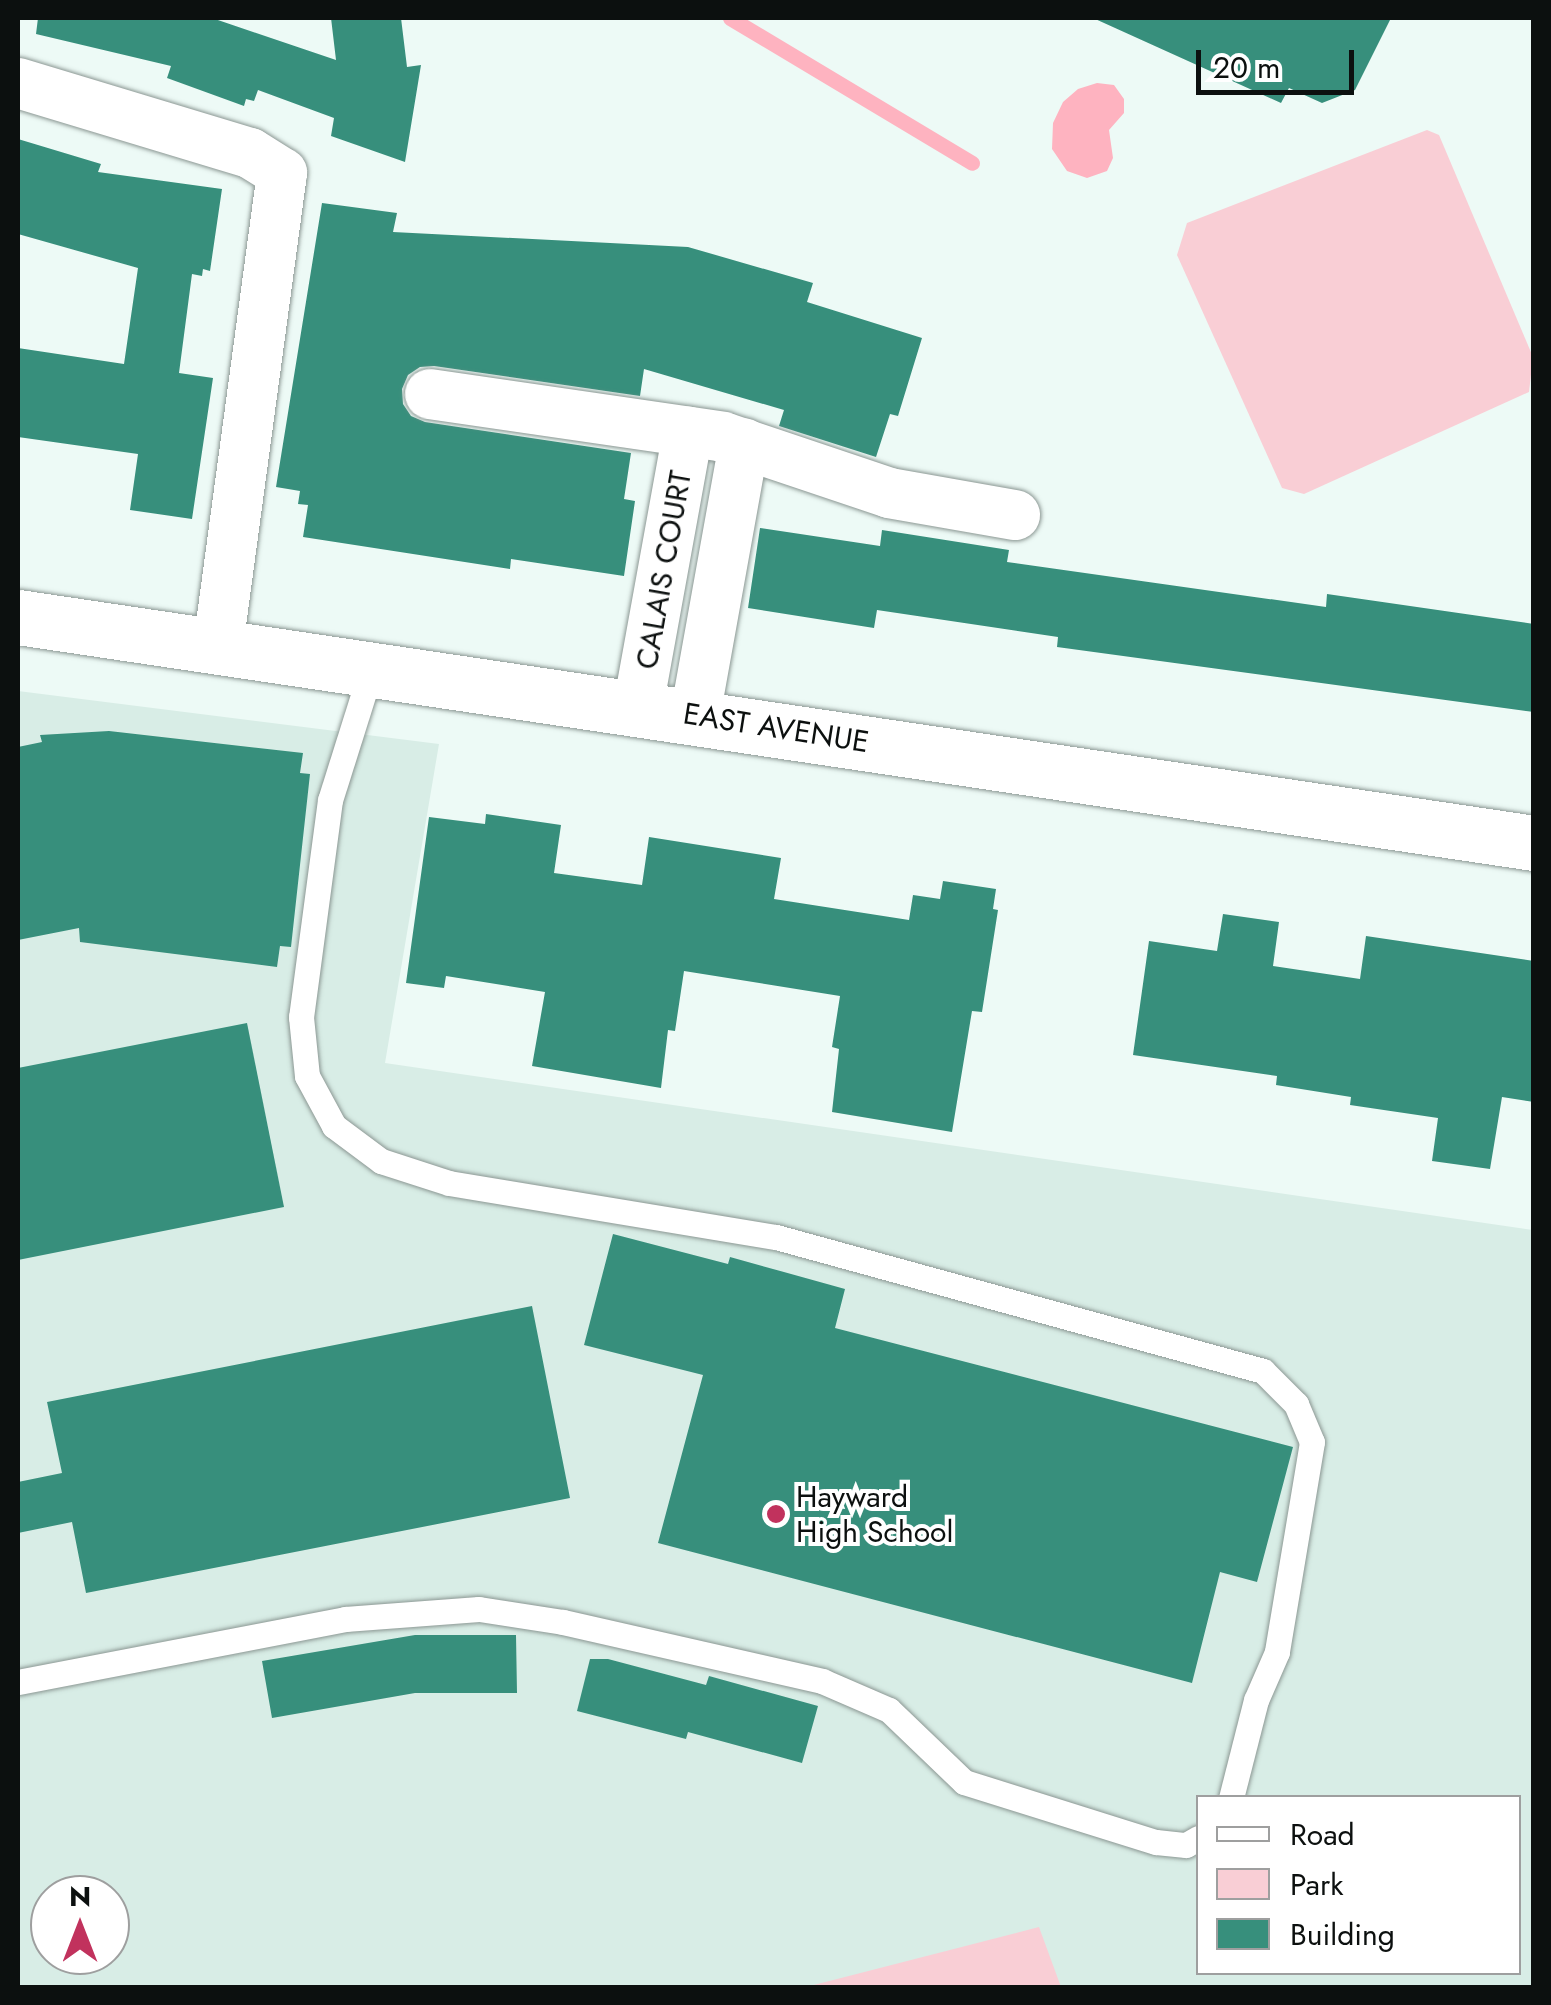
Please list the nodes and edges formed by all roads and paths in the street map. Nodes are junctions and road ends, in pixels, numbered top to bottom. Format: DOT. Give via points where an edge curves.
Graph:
graph roads {
  1 [pos="18,83"];
  2 [pos="430,394"];
  3 [pos="688,432"];
  4 [pos="744,443"];
  5 [pos="1015,515"];
  6 [pos="18,616"];
  7 [pos="218,644"];
  8 [pos="372,667"];
  9 [pos="638,707"];
  10 [pos="695,716"];
  11 [pos="1534,843"];
  12 [pos="18,1682"];
  13 [pos="1232,1795"];
  14 [pos="1196,1839"];
  1 -- 7 [label="street" via="250,153 282,173"];
  2 -- 3 [label="street, CALAIS COURT"];
  3 -- 4 [label="street, CALAIS COURT"];
  3 -- 9 [label="street, CALAIS COURT"];
  4 -- 5 [label="street, CALAIS COURT" via="889,493"];
  4 -- 10 [label="street, CALAIS COURT"];
  6 -- 7 [label="street, EAST AVENUE"];
  7 -- 8 [label="street, EAST AVENUE"];
  8 -- 9 [label="street, EAST AVENUE"];
  8 -- 13 [label="lane" via="330,800 300,1017 308,1076 334,1126 381,1161 449,1183 776,1237 1264,1370 1296,1404 1312,1442 1277,1652 1256,1700"];
  9 -- 10 [label="street, EAST AVENUE"];
  10 -- 11 [label="street, EAST AVENUE"];
  12 -- 14 [label="lane" via="345,1619 479,1609 822,1681 889,1710 964,1782 1156,1842 1186,1846"];
}
